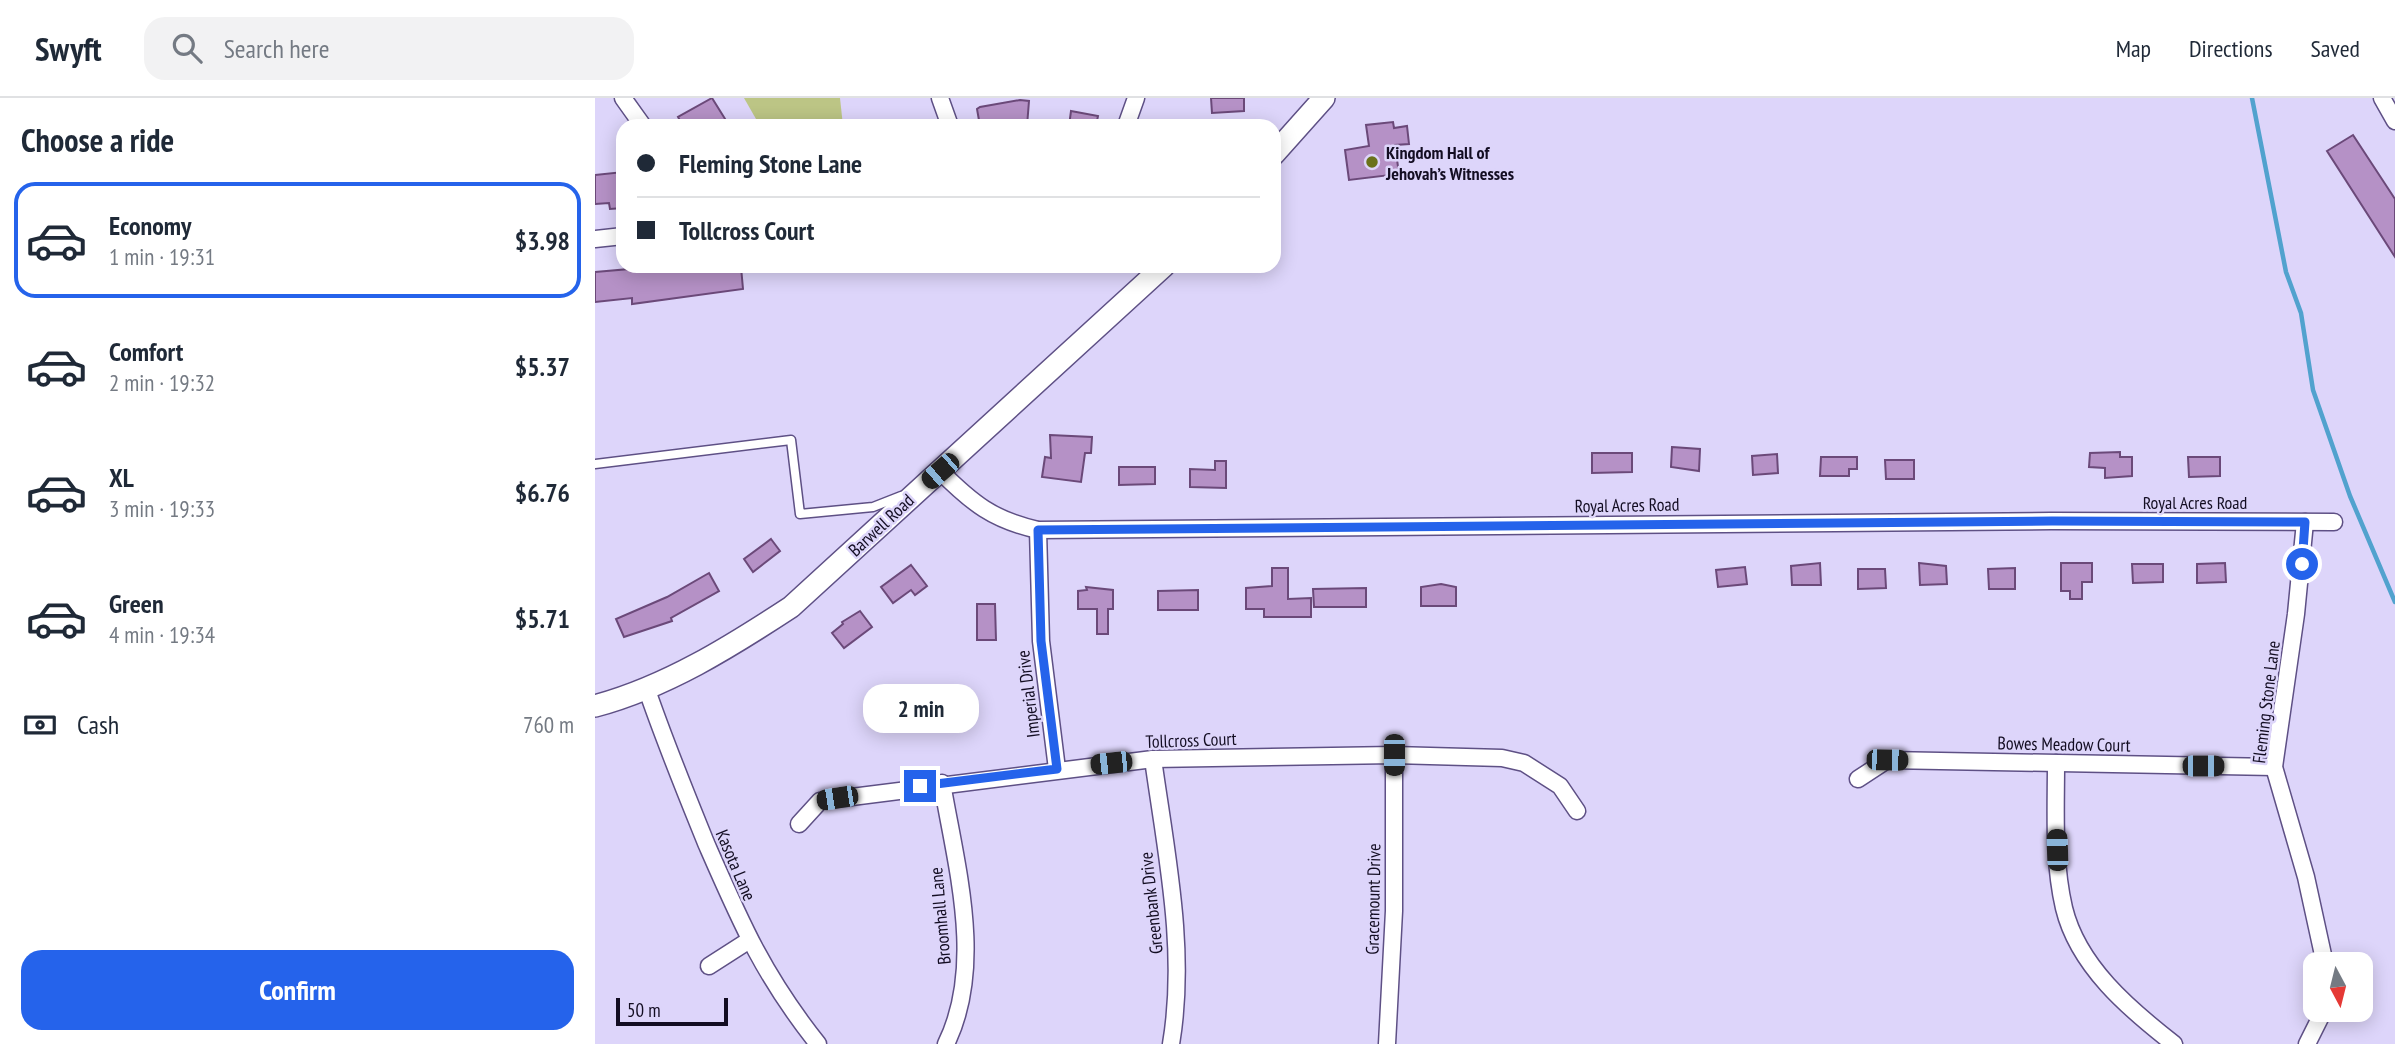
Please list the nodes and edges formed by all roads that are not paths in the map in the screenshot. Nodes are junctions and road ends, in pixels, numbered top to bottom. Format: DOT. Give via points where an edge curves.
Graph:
graph roads {
  1 [pos="623,98"];
  2 [pos="940,98"];
  3 [pos="1136,98"];
  4 [pos="1324,98"];
  5 [pos="2382,98"];
  6 [pos="638,119"];
  7 [pos="948,119"];
  8 [pos="1128,119"];
  9 [pos="2395,121"];
  10 [pos="1281,146"];
  11 [pos="616,237"];
  12 [pos="595,239"];
  13 [pos="1156,273"];
  14 [pos="595,464"];
  15 [pos="940,471"];
  16 [pos="920,488"];
  17 [pos="2305,522"];
  18 [pos="2334,522"];
  19 [pos="1038,530"];
  20 [pos="646,687"];
  21 [pos="595,706"];
  22 [pos="1394,755"];
  23 [pos="1153,759"];
  24 [pos="2056,763"];
  25 [pos="2274,767"];
  26 [pos="1057,769"];
  27 [pos="1858,779"];
  28 [pos="942,783"];
  29 [pos="1577,811"];
  30 [pos="799,824"];
  31 [pos="748,941"];
  32 [pos="2322,952"];
  33 [pos="709,965"];
  34 [pos="2318,1022"];
  35 [pos="818,1044"];
  36 [pos="947,1044"];
  37 [pos="1171,1044"];
  38 [pos="1387,1044"];
  39 [pos="2174,1044"];
  40 [pos="2307,1044"];
  1 -- 6 [label="street"];
  2 -- 7 [label="street"];
  3 -- 8 [label="street"];
  4 -- 10 [label="street"];
  5 -- 9 [label="street"];
  11 -- 12 [label="street"];
  13 -- 15 [label="street, Barwell Road"];
  14 -- 16 [label="lane" via="791,440 800,514 873,507"];
  15 -- 16 [label="street, Barwell Road"];
  15 -- 19 [label="street, Royal Acres Road" via="986,512"];
  16 -- 20 [label="street, Barwell Road" via="791,607 730,648"];
  17 -- 18 [label="street, Royal Acres Road"];
  17 -- 19 [label="street, Royal Acres Road"];
  17 -- 25 [label="street, Fleming Stone Lane"];
  19 -- 26 [label="street, Imperial Drive" via="1041,641"];
  20 -- 21 [label="street, Barwell Road"];
  20 -- 31 [label="street, Kasota Lane" via="679,783"];
  22 -- 23 [label="street, Tollcross Court"];
  22 -- 29 [label="street, Tollcross Court" via="1502,758 1524,763 1560,786"];
  22 -- 38 [label="street, Gracemount Drive" via="1394,911"];
  23 -- 26 [label="street, Tollcross Court"];
  23 -- 37 [label="street, Greenbank Drive" via="1175,931 1178,984"];
  24 -- 25 [label="street, Bowes Meadow Court"];
  24 -- 27 [label="street, Bowes Meadow Court" via="1887,760"];
  24 -- 39 [label="street" via="2058,870 2064,910 2099,975 2124,1003"];
  25 -- 32 [label="street, Fleming Stone Lane"];
  26 -- 28 [label="street, Tollcross Court"];
  28 -- 30 [label="street, Tollcross Court" via="820,800"];
  28 -- 36 [label="street, Broomhall Lane" via="966,957 960,1007"];
  31 -- 33 [label="street"];
  31 -- 35 [label="street, Kasota Lane" via="787,1005"];
  34 -- 40 [label="street"];
}
